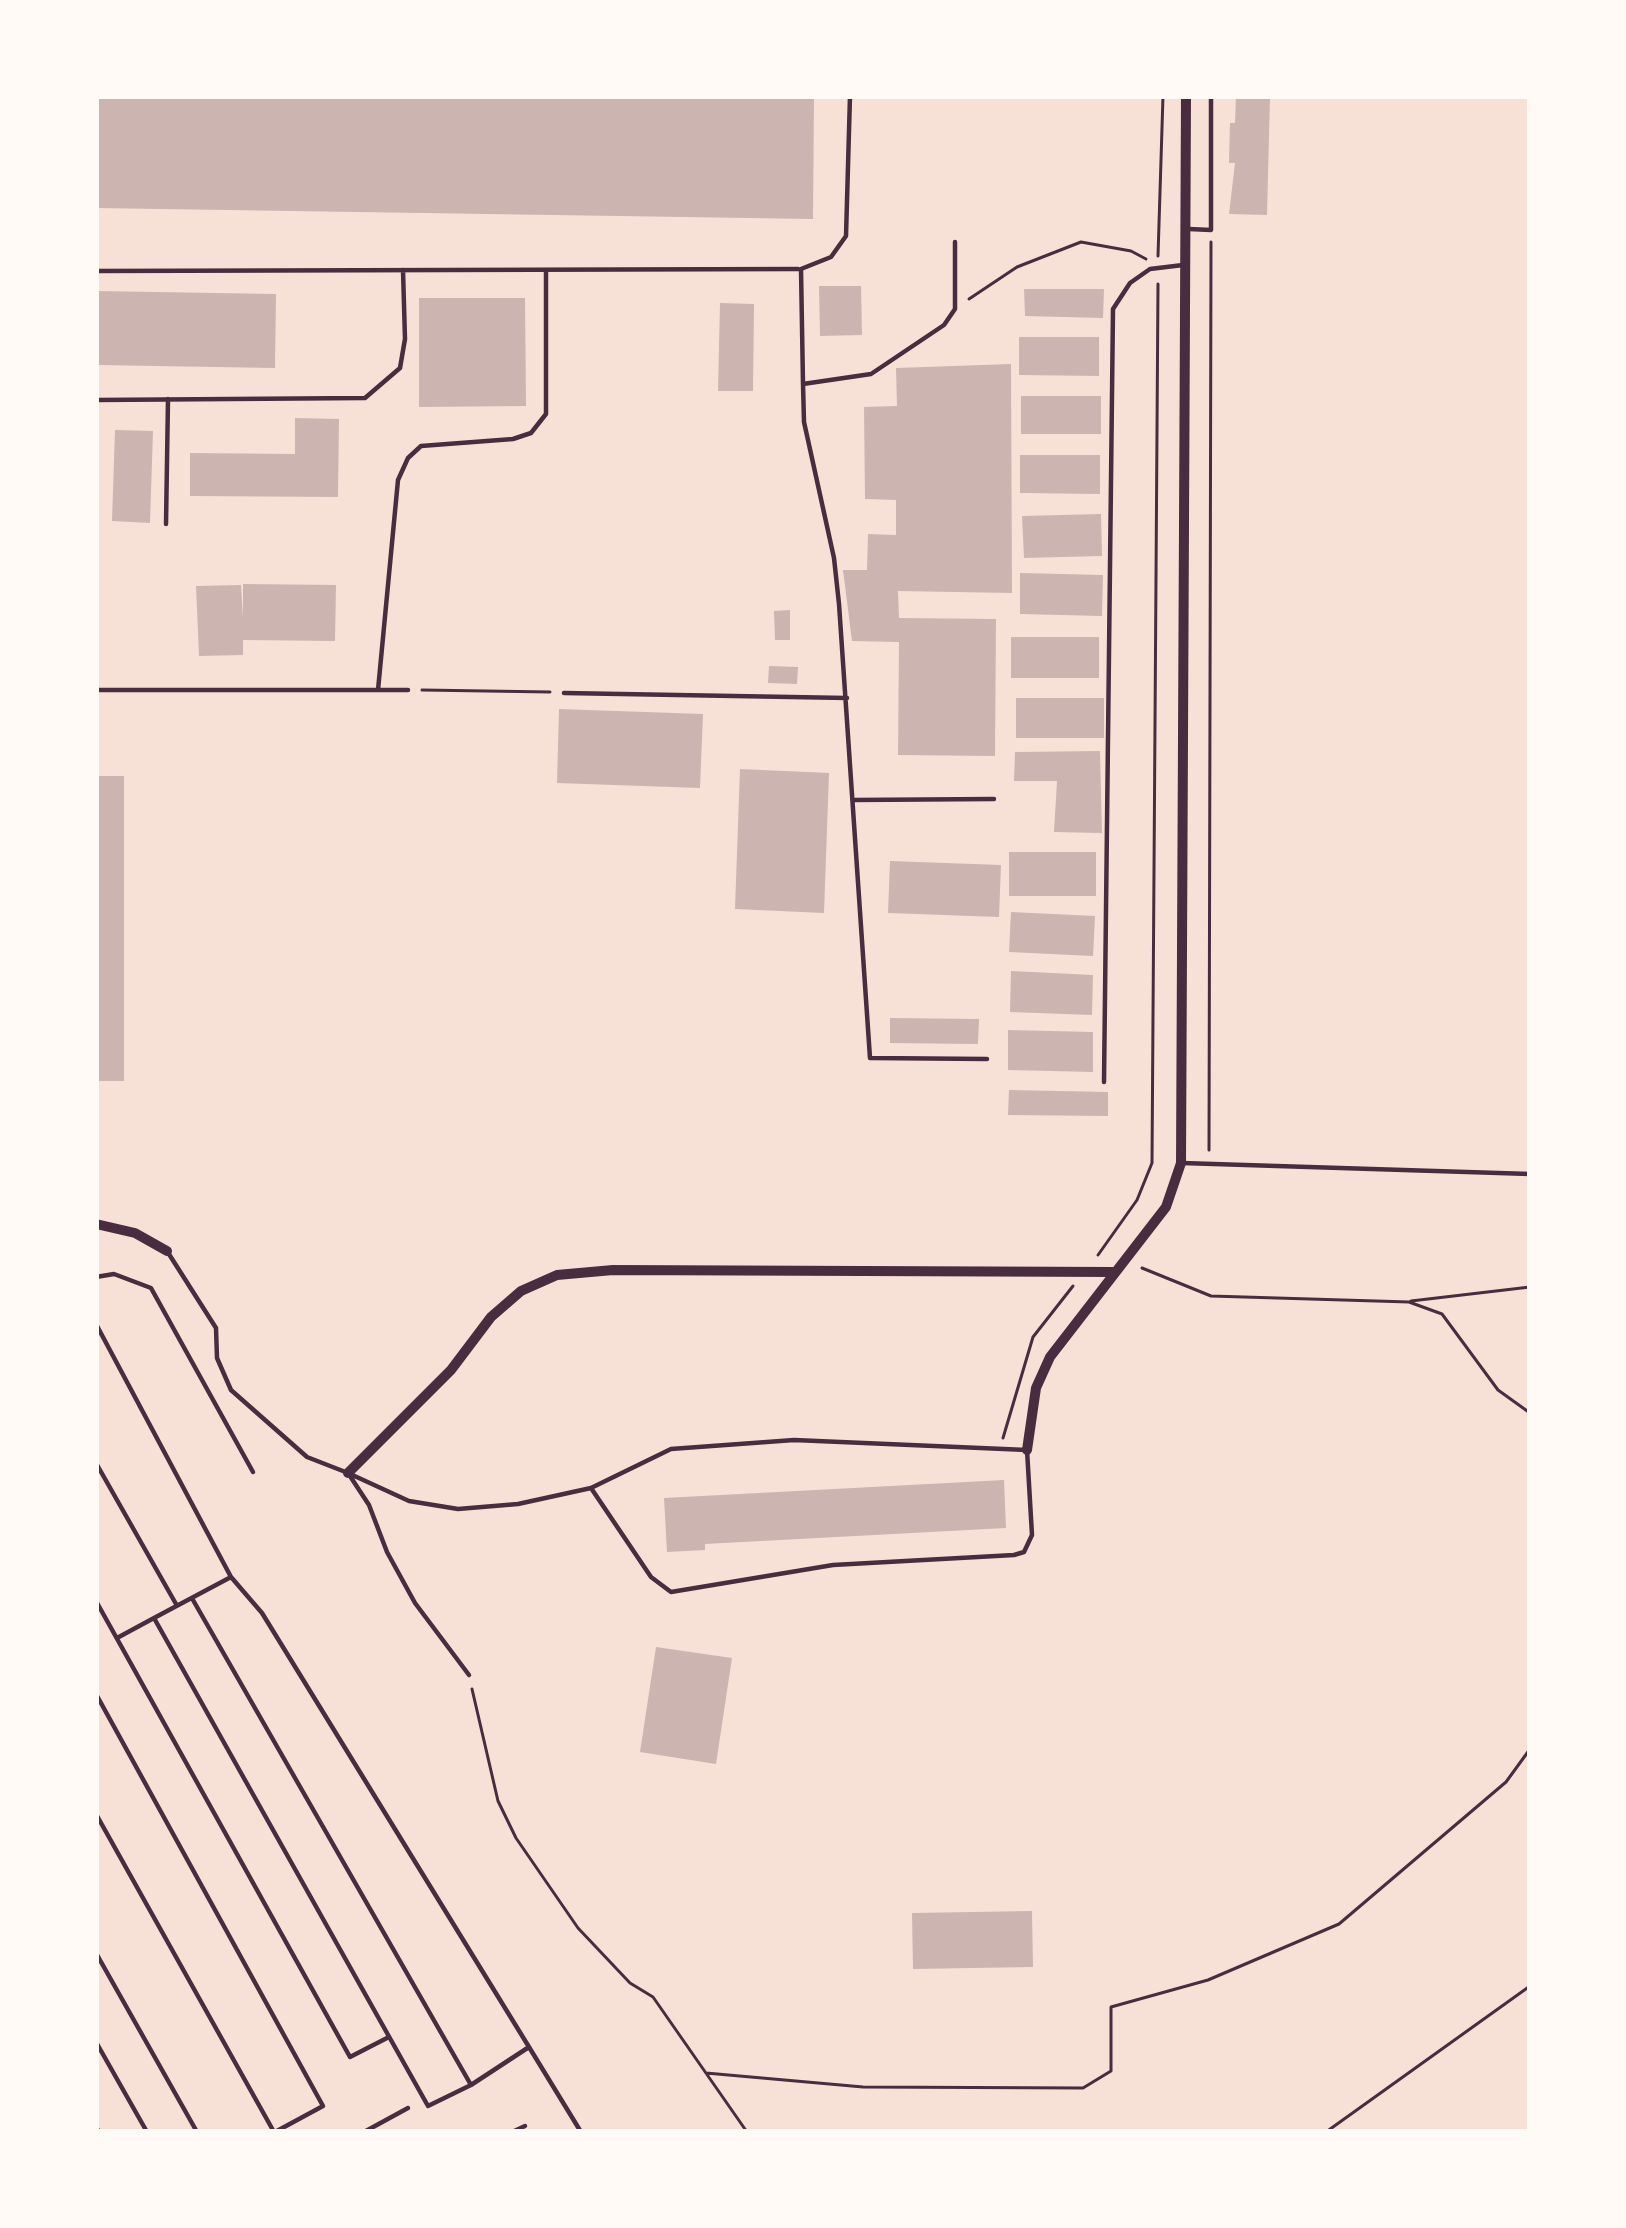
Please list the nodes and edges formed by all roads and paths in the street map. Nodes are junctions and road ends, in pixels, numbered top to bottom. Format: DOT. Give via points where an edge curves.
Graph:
graph roads {
  1 [pos="850,96"];
  2 [pos="1163,96"];
  3 [pos="1186,96"];
  4 [pos="1211,96"];
  5 [pos="1184,229"];
  6 [pos="1210,230"];
  7 [pos="955,242"];
  8 [pos="1158,266"];
  9 [pos="1183,266"];
  10 [pos="801,269"];
  11 [pos="403,270"];
  12 [pos="546,270"];
  13 [pos="96,271"];
  14 [pos="955,309"];
  15 [pos="803,384"];
  16 [pos="167,399"];
  17 [pos="96,400"];
  18 [pos="166,524"];
  19 [pos="378,689"];
  20 [pos="96,690"];
  21 [pos="408,690"];
  22 [pos="564,693"];
  23 [pos="847,698"];
  24 [pos="994,799"];
  25 [pos="853,800"];
  26 [pos="987,1059"];
  27 [pos="1104,1082"];
  28 [pos="1181,1163"];
  29 [pos="1209,1164"];
  30 [pos="1530,1174"];
  31 [pos="96,1224"];
  32 [pos="166,1251"];
  33 [pos="1125,1261"];
  34 [pos="1085,1272"];
  35 [pos="1115,1272"];
  36 [pos="96,1276"];
  37 [pos="1530,1287"];
  38 [pos="1409,1302"];
  39 [pos="96,1324"];
  40 [pos="1530,1413"];
  41 [pos="1000,1448"];
  42 [pos="1027,1450"];
  43 [pos="96,1463"];
  44 [pos="253,1472"];
  45 [pos="348,1473"];
  46 [pos="591,1488"];
  47 [pos="232,1576"];
  48 [pos="192,1600"];
  49 [pos="96,1601"];
  50 [pos="177,1605"];
  51 [pos="154,1618"];
  52 [pos="116,1638"];
  53 [pos="469,1676"];
  54 [pos="96,1694"];
  55 [pos="1530,1749"];
  56 [pos="96,1814"];
  57 [pos="96,1953"];
  58 [pos="1530,1986"];
  59 [pos="389,2037"];
  60 [pos="96,2042"];
  61 [pos="529,2048"];
  62 [pos="706,2073"];
  63 [pos="470,2085"];
  64 [pos="408,2108"];
  65 [pos="525,2126"];
  66 [pos="148,2132"];
  67 [pos="197,2132"];
  68 [pos="274,2132"];
  69 [pos="364,2132"];
  70 [pos="512,2132"];
  71 [pos="580,2132"];
  72 [pos="747,2132"];
  73 [pos="1326,2132"];
  1 -- 10 [label="lane" via="846,236 831,257"];
  2 -- 8 [label="path"];
  3 -- 5 [label="street"];
  4 -- 6 [label="lane"];
  5 -- 6 [label="lane"];
  5 -- 9 [label="street"];
  6 -- 29 [label="path"];
  7 -- 14 [label="lane"];
  8 -- 9 [label="lane"];
  8 -- 14 [label="path" via="1131,251 1082,242 1017,267"];
  8 -- 27 [label="lane" via="1130,284 1113,309"];
  8 -- 34 [label="path" via="1152,1163 1137,1200"];
  9 -- 28 [label="street"];
  10 -- 12 [label="lane"];
  10 -- 15 [label="lane"];
  11 -- 12 [label="lane"];
  11 -- 13 [label="lane"];
  11 -- 16 [label="lane" via="400,368 365,398"];
  12 -- 19 [label="lane" via="546,414 531,433 513,439 421,446 398,480"];
  14 -- 15 [label="lane" via="871,374"];
  15 -- 23 [label="lane" via="834,558"];
  16 -- 17 [label="lane"];
  16 -- 18 [label="lane"];
  19 -- 20 [label="lane"];
  19 -- 21 [label="lane"];
  21 -- 22 [label="path"];
  22 -- 23 [label="lane"];
  23 -- 25 [label="lane"];
  24 -- 25 [label="lane"];
  25 -- 26 [label="lane" via="870,1058"];
  28 -- 29 [label="lane"];
  28 -- 33 [label="street" via="1166,1207"];
  29 -- 30 [label="lane"];
  31 -- 32 [label="street" via="135,1232"];
  32 -- 45 [label="lane" via="216,1328 217,1358 231,1390 308,1457"];
  33 -- 35 [label="street"];
  33 -- 38 [label="path" via="1211,1296"];
  34 -- 35 [label="street"];
  34 -- 41 [label="path" via="1033,1337"];
  34 -- 45 [label="street" via="557,1275 491,1317 428,1396"];
  35 -- 42 [label="street" via="1050,1357 1036,1388"];
  36 -- 44 [label="lane" via="151,1288"];
  37 -- 38 [label="path"];
  38 -- 40 [label="path" via="1442,1314 1498,1390"];
  39 -- 47 [label="lane"];
  41 -- 42 [label="lane"];
  41 -- 46 [label="lane" via="794,1440 671,1449"];
  42 -- 46 [label="lane" via="1032,1535 1024,1552 833,1565 682,1592 651,1576"];
  43 -- 50 [label="lane"];
  45 -- 46 [label="lane" via="409,1501 458,1509"];
  45 -- 53 [label="lane" via="415,1603"];
  47 -- 48 [label="lane"];
  47 -- 61 [label="lane"];
  48 -- 50 [label="lane"];
  48 -- 63 [label="lane"];
  49 -- 52 [label="lane"];
  50 -- 51 [label="lane"];
  51 -- 52 [label="lane"];
  51 -- 59 [label="lane"];
  52 -- 59 [label="lane" via="350,2057"];
  53 -- 62 [label="path" via="494,1784 516,1838 578,1928 653,1997"];
  54 -- 68 [label="lane" via="323,2107"];
  55 -- 62 [label="path" via="1506,1782 1340,1924 1208,1980 1111,2007 1111,2071 1083,2088 863,2087"];
  56 -- 68 [label="lane"];
  57 -- 67 [label="lane"];
  58 -- 73 [label="path"];
  59 -- 63 [label="lane" via="428,2106"];
  60 -- 66 [label="lane"];
  61 -- 63 [label="lane"];
  61 -- 71 [label="lane"];
  62 -- 72 [label="path"];
  64 -- 69 [label="lane"];
  65 -- 70 [label="lane"];
}
